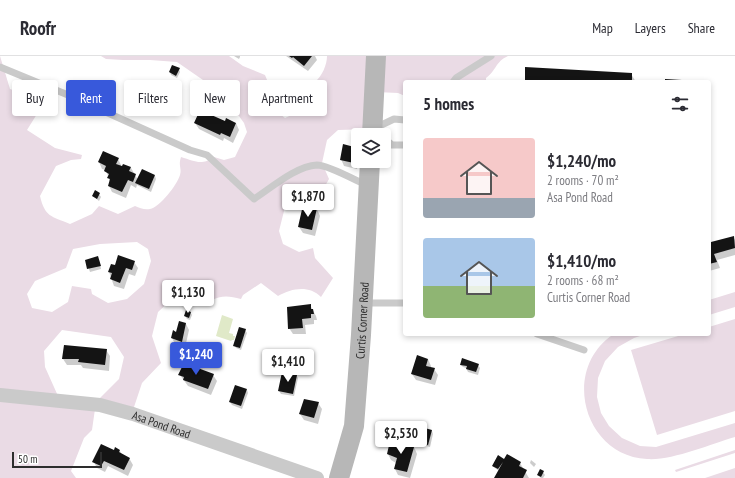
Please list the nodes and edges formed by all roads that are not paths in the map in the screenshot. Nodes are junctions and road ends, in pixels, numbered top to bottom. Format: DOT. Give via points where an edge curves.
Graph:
graph roads {
  1 [pos="376,56"];
  2 [pos="491,56"];
  3 [pos="0,67"];
  4 [pos="454,80"];
  5 [pos="403,120"];
  6 [pos="377,128"];
  7 [pos="384,128"];
  8 [pos="391,144"];
  9 [pos="403,145"];
  10 [pos="369,168"];
  11 [pos="368,186"];
  12 [pos="363,302"];
  13 [pos="403,303"];
  14 [pos="543,336"];
  15 [pos="584,350"];
  16 [pos="0,395"];
  17 [pos="317,478"];
  18 [pos="339,478"];
  1 -- 6 [label="street"];
  2 -- 4 [label="lane"];
  3 -- 11 [label="lane" via="190,150 207,155 254,199 291,174 317,165"];
  5 -- 7 [label="lane" via="394,119"];
  8 -- 9 [label="lane"];
  10 -- 11 [label="street, Curtis Corner Road"];
  11 -- 12 [label="street, Curtis Corner Road"];
  12 -- 13 [label="lane"];
  12 -- 18 [label="street, Curtis Corner Road" via="354,426"];
  14 -- 15 [label="lane"];
  16 -- 17 [label="street, Asa Pond Road" via="100,405"];
}
